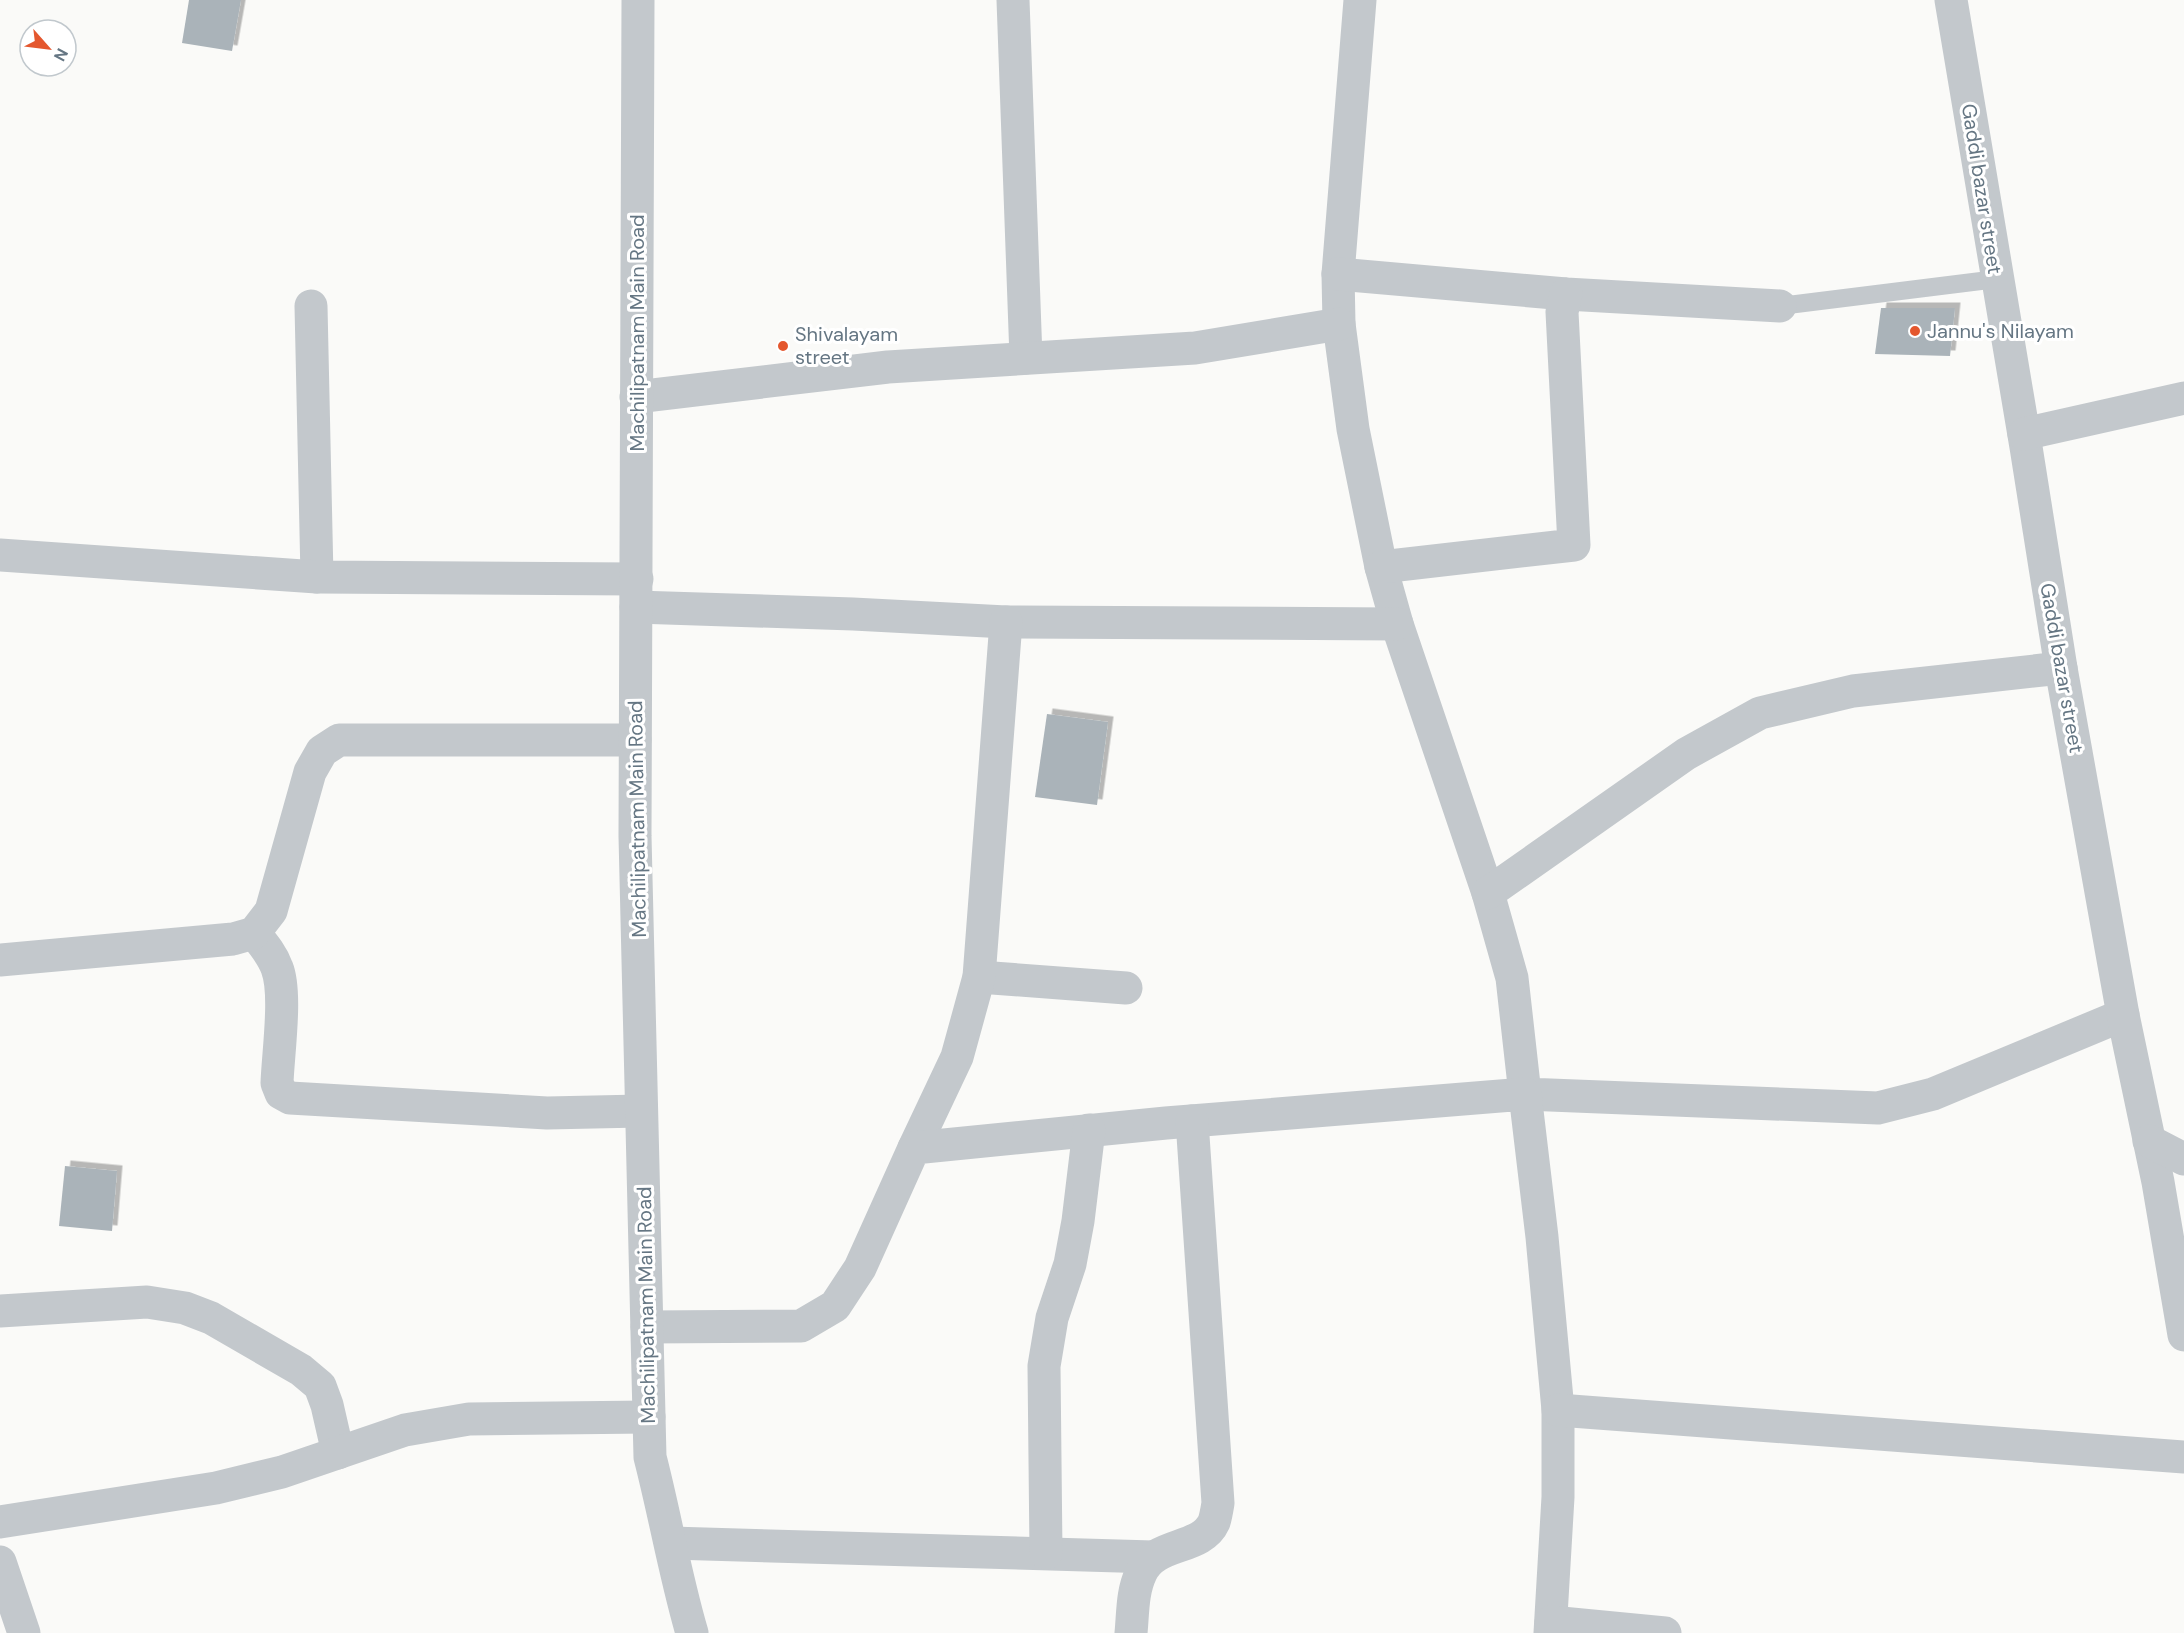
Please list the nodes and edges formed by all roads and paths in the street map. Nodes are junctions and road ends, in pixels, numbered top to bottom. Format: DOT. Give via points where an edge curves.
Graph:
graph roads {
  1 [pos="638,0"];
  2 [pos="1013,0"];
  3 [pos="1360,0"];
  4 [pos="1951,0"];
  5 [pos="1338,274"];
  6 [pos="1997,279"];
  7 [pos="1566,294"];
  8 [pos="311,306"];
  9 [pos="1780,306"];
  10 [pos="1338,324"];
  11 [pos="1026,358"];
  12 [pos="636,397"];
  13 [pos="2184,398"];
  14 [pos="2024,434"];
  15 [pos="0,555"];
  16 [pos="1381,567"];
  17 [pos="316,577"];
  18 [pos="636,593"];
  19 [pos="1006,622"];
  20 [pos="1396,624"];
  21 [pos="2061,668"];
  22 [pos="635,740"];
  23 [pos="1488,893"];
  24 [pos="254,933"];
  25 [pos="0,960"];
  26 [pos="978,977"];
  27 [pos="1126,988"];
  28 [pos="2123,1015"];
  29 [pos="1525,1094"];
  30 [pos="642,1112"];
  31 [pos="1192,1121"];
  32 [pos="1089,1130"];
  33 [pos="2149,1141"];
  34 [pos="914,1148"];
  35 [pos="2184,1158"];
  36 [pos="0,1311"];
  37 [pos="647,1327"];
  38 [pos="2184,1335"];
  39 [pos="1558,1410"];
  40 [pos="649,1417"];
  41 [pos="338,1453"];
  42 [pos="2184,1457"];
  43 [pos="0,1521"];
  44 [pos="671,1543"];
  45 [pos="1046,1553"];
  46 [pos="1153,1557"];
  47 [pos="0,1562"];
  48 [pos="1550,1628"];
  49 [pos="24,1633"];
  50 [pos="692,1633"];
  51 [pos="1131,1633"];
  52 [pos="1665,1633"];
  1 -- 12 [label="street, Machilipatnam Main Road"];
  2 -- 11 [label="street"];
  3 -- 5 [label="street"];
  4 -- 6 [label="street, Gaddi bazar street"];
  5 -- 7 [label="street"];
  5 -- 10 [label="street"];
  6 -- 9 [label="lane"];
  6 -- 14 [label="street, Gaddi bazar street"];
  7 -- 9 [label="street"];
  7 -- 16 [label="street" via="1562,312 1574,545"];
  8 -- 17 [label="street"];
  10 -- 11 [label="street" via="1195,348"];
  10 -- 16 [label="street" via="1353,429"];
  11 -- 12 [label="street" via="888,367"];
  12 -- 18 [label="street, Machilipatnam Main Road"];
  13 -- 14 [label="street"];
  14 -- 21 [label="street, Gaddi bazar street"];
  15 -- 17 [label="street"];
  16 -- 20 [label="street"];
  17 -- 18 [label="street"];
  18 -- 19 [label="street" via="853,614"];
  18 -- 22 [label="street, Machilipatnam Main Road"];
  19 -- 20 [label="street"];
  19 -- 26 [label="street"];
  20 -- 23 [label="street"];
  21 -- 23 [label="street" via="1852,691 1760,713 1686,754"];
  21 -- 28 [label="street, Gaddi bazar street"];
  22 -- 24 [label="street" via="339,740 322,751 310,772 271,911"];
  22 -- 30 [label="street, Machilipatnam Main Road"];
  23 -- 29 [label="street" via="1512,978"];
  24 -- 25 [label="street" via="233,939"];
  24 -- 30 [label="street" via="278,970 281,992 277,1083 281,1093 290,1098 536,1113"];
  26 -- 27 [label="street"];
  26 -- 34 [label="street" via="957,1057"];
  28 -- 29 [label="street" via="1933,1094 1878,1108"];
  28 -- 33 [label="street, Gaddi bazar street"];
  29 -- 31 [label="street"];
  29 -- 39 [label="street"];
  30 -- 37 [label="street, Machilipatnam Main Road"];
  31 -- 32 [label="street"];
  31 -- 46 [label="street" via="1218,1503 1214,1523 1202,1536"];
  32 -- 34 [label="street"];
  32 -- 45 [label="street" via="1070,1264 1052,1318 1044,1366"];
  33 -- 35 [label="street"];
  33 -- 38 [label="street, Gaddi bazar street"];
  34 -- 37 [label="street" via="860,1268 835,1306 801,1326"];
  36 -- 41 [label="street" via="147,1302 185,1308 211,1318 301,1370 320,1386"];
  37 -- 40 [label="street, Machilipatnam Main Road"];
  39 -- 42 [label="street"];
  39 -- 48 [label="street" via="1558,1497"];
  40 -- 41 [label="street" via="469,1419 405,1430"];
  40 -- 44 [label="street, Machilipatnam Main Road" via="650,1457"];
  41 -- 43 [label="street" via="216,1488"];
  44 -- 45 [label="street"];
  44 -- 50 [label="street, Machilipatnam Main Road"];
  45 -- 46 [label="street"];
  46 -- 51 [label="street" via="1141,1572 1135,1591"];
  47 -- 49 [label="street"];
  48 -- 52 [label="street"];
}
